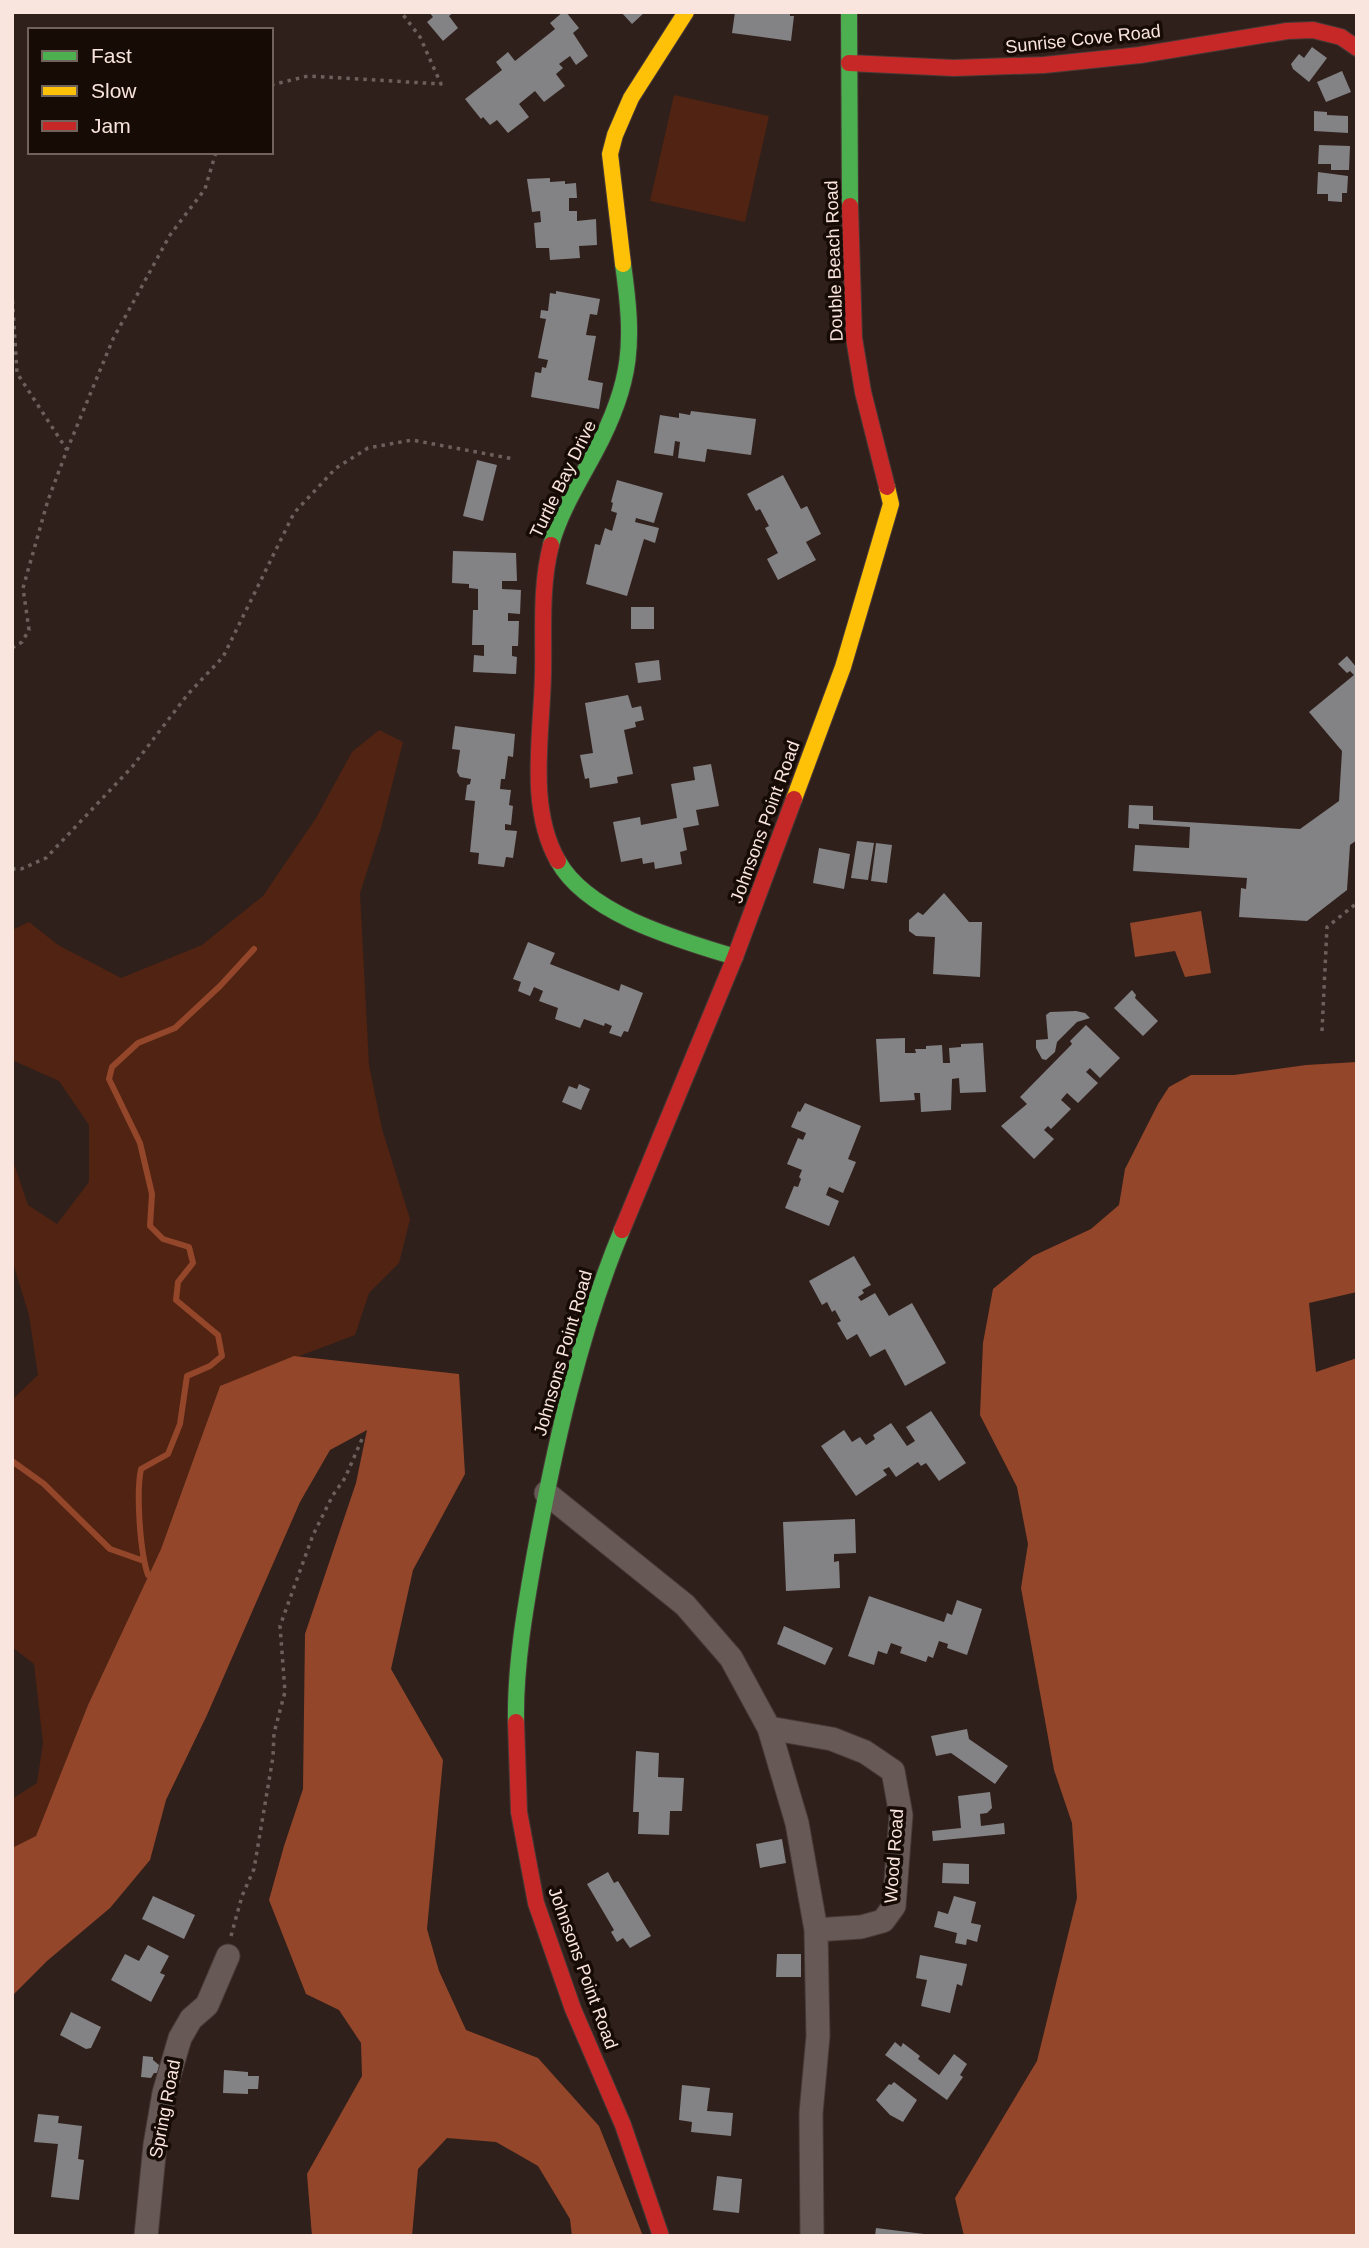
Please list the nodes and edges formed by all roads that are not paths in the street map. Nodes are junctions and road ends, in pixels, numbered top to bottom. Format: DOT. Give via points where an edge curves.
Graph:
graph roads {
  1 [pos="685,12"];
  2 [pos="849,12"];
  3 [pos="1357,48"];
  4 [pos="849,63"];
  5 [pos="891,504"];
  6 [pos="735,957"];
  7 [pos="546,1493"];
  8 [pos="769,1728"];
  9 [pos="816,1930"];
  10 [pos="228,1956"];
  11 [pos="146,2236"];
  12 [pos="661,2236"];
  13 [pos="812,2236"];
  1 -- 6 [label="street, Turtle Bay Drive" via="622,116 610,154 630,331 629,362 613,420 572,496 545,565 542,792 550,847 563,872 593,897 639,923"];
  2 -- 4 [label="street, Double Beach Road"];
  3 -- 4 [label="street, Sunrise Cove Road" via="1341,37 1313,30 1044,65 954,68"];
  4 -- 5 [label="street, Double Beach Road" via="854,338"];
  5 -- 6 [label="street, Johnsons Point Road" via="843,667"];
  6 -- 7 [label="street, Johnsons Point Road" via="610,1258 571,1385"];
  7 -- 8 [label="street" via="685,1605 731,1658"];
  7 -- 12 [label="street, Johnsons Point Road" via="522,1628 516,1709 519,1812 536,1903"];
  8 -- 9 [label="street" via="797,1823"];
  8 -- 9 [label="street, Wood Road" via="832,1740 865,1752 893,1771 901,1815 894,1906 883,1921"];
  9 -- 13 [label="street"];
  10 -- 11 [label="street, Spring Road" via="207,2005 191,2019 180,2038 155,2145"];
}
